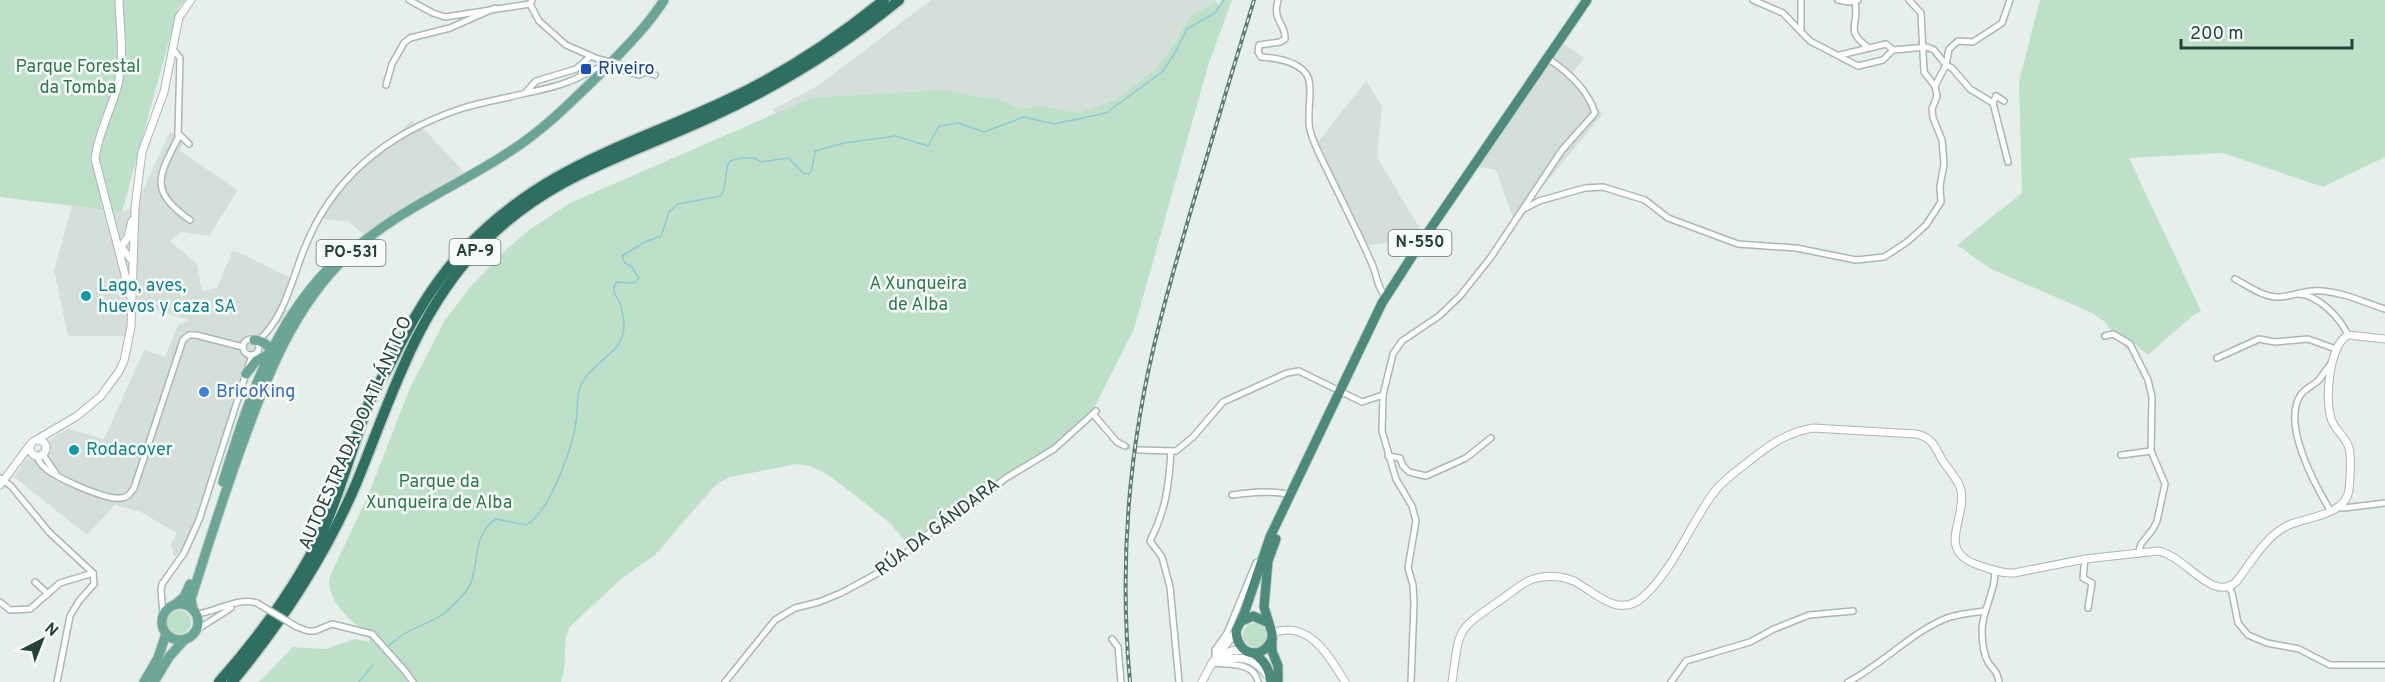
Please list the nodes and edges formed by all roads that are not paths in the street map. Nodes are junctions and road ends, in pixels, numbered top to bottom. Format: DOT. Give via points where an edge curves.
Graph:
graph roads {
  1 [pos="119,0"];
  2 [pos="191,0"];
  3 [pos="409,0"];
  4 [pos="658,0"];
  5 [pos="664,0"];
  6 [pos="884,0"];
  7 [pos="899,0"];
  8 [pos="1278,0"];
  9 [pos="1587,0"];
  10 [pos="1753,0"];
  11 [pos="1801,0"];
  12 [pos="1838,0"];
  13 [pos="1909,0"];
  14 [pos="2010,0"];
  15 [pos="1857,1"];
  16 [pos="531,2"];
  17 [pos="495,8"];
  18 [pos="1801,29"];
  19 [pos="1922,46"];
  20 [pos="172,48"];
  21 [pos="1869,48"];
  22 [pos="1893,50"];
  23 [pos="1840,55"];
  24 [pos="591,56"];
  25 [pos="1547,58"];
  26 [pos="601,65"];
  27 [pos="1946,65"];
  28 [pos="648,71"];
  29 [pos="655,75"];
  30 [pos="386,85"];
  31 [pos="1935,86"];
  32 [pos="525,94"];
  33 [pos="2004,101"];
  34 [pos="1993,103"];
  35 [pos="178,133"];
  36 [pos="189,144"];
  37 [pos="2008,162"];
  38 [pos="135,207"];
  39 [pos="1522,210"];
  40 [pos="190,220"];
  41 [pos="115,240"];
  42 [pos="121,247"];
  43 [pos="120,259"];
  44 [pos="133,261"];
  45 [pos="2235,279"];
  46 [pos="2292,294"];
  47 [pos="1386,297"];
  48 [pos="132,301"];
  49 [pos="311,301"];
  50 [pos="282,308"];
  51 [pos="2385,309"];
  52 [pos="292,316"];
  53 [pos="2348,335"];
  54 [pos="2105,336"];
  55 [pos="2385,339"];
  56 [pos="258,340"];
  57 [pos="243,347"];
  58 [pos="2336,349"];
  59 [pos="269,354"];
  60 [pos="252,355"];
  61 [pos="2217,358"];
  62 [pos="2333,361"];
  63 [pos="246,374"];
  64 [pos="1340,390"];
  65 [pos="1383,395"];
  66 [pos="1491,438"];
  67 [pos="41,441"];
  68 [pos="1125,446"];
  69 [pos="1139,450"];
  70 [pos="1171,451"];
  71 [pos="2151,451"];
  72 [pos="35,452"];
  73 [pos="2121,455"];
  74 [pos="1388,456"];
  75 [pos="1,481"];
  76 [pos="1232,495"];
  77 [pos="1292,495"];
  78 [pos="2385,503"];
  79 [pos="1287,506"];
  80 [pos="2334,508"];
  81 [pos="212,533"];
  82 [pos="2138,554"];
  83 [pos="1262,559"];
  84 [pos="2085,559"];
  85 [pos="1994,570"];
  86 [pos="93,573"];
  87 [pos="2006,573"];
  88 [pos="35,582"];
  89 [pos="1994,582"];
  90 [pos="162,586"];
  91 [pos="2229,587"];
  92 [pos="48,594"];
  93 [pos="242,601"];
  94 [pos="0,602"];
  95 [pos="175,604"];
  96 [pos="2088,608"];
  97 [pos="1853,611"];
  98 [pos="1984,611"];
  99 [pos="195,612"];
  100 [pos="163,614"];
  101 [pos="1267,622"];
  102 [pos="1238,627"];
  103 [pos="195,632"];
  104 [pos="166,634"];
  105 [pos="1272,636"];
  106 [pos="185,639"];
  107 [pos="1112,639"];
  108 [pos="1244,650"];
  109 [pos="1254,653"];
  110 [pos="1214,663"];
  111 [pos="2385,665"];
  112 [pos="57,682"];
  113 [pos="144,682"];
  114 [pos="154,682"];
  115 [pos="219,682"];
  116 [pos="231,682"];
  117 [pos="413,682"];
  118 [pos="725,682"];
  119 [pos="1121,682"];
  120 [pos="1179,682"];
  121 [pos="1203,682"];
  122 [pos="1258,682"];
  123 [pos="1271,682"];
  124 [pos="1278,682"];
  125 [pos="1345,682"];
  126 [pos="1411,682"];
  127 [pos="1452,682"];
  128 [pos="1671,682"];
  129 [pos="1848,682"];
  130 [pos="1999,682"];
  1 -- 41 [label="street" via="120,73 95,159"];
  2 -- 20 [label="street" via="179,17"];
  3 -- 17 [label="street" via="445,17"];
  4 -- 26 [label="main road, PO-531"];
  5 -- 26 [label="main road, PO-531" via="649,21"];
  6 -- 115 [label="highway, AUTOESTRADA DO ATLÁNTICO / AP-9" via="771,78 549,180 478,235 442,277 408,329 368,405 337,496 301,570 255,638"];
  7 -- 116 [label="highway, AUTOESTRADA DO ATLÁNTICO / AP-9" via="853,36 760,93 575,175 521,210 482,244 447,286 418,332 330,539 276,626"];
  8 -- 47 [label="street" via="1277,17 1285,39 1259,45 1258,52 1262,57 1277,58 1298,67 1307,75 1308,119 1315,146"];
  9 -- 25 [label="highway, N-550"];
  10 -- 18 [label="street" via="1783,13"];
  11 -- 18 [label="street"];
  12 -- 15 [label="street"];
  13 -- 19 [label="street" via="1921,13"];
  14 -- 27 [label="street" via="2002,23 1973,42 1958,41 1949,49"];
  15 -- 21 [label="street" via="1853,30"];
  16 -- 17 [label="street"];
  16 -- 24 [label="street" via="539,21 566,45"];
  17 -- 30 [label="street" via="450,28 410,38 392,64"];
  18 -- 23 [label="street" via="1810,41"];
  19 -- 22 [label="street"];
  19 -- 27 [label="street" via="1934,50"];
  19 -- 31 [label="street" via="1924,72"];
  20 -- 35 [label="street" via="180,58"];
  20 -- 38 [label="street" via="161,102 142,152"];
  21 -- 22 [label="street" via="1886,44"];
  21 -- 23 [label="street"];
  22 -- 23 [label="street" via="1882,60 1858,66"];
  24 -- 26 [label="street"];
  24 -- 32 [label="street" via="576,69 536,81"];
  25 -- 39 [label="street" via="1566,71 1592,104 1595,114 1562,150"];
  25 -- 47 [label="highway, N-550"];
  26 -- 28 [label="street, bridge" via="619,64"];
  26 -- 28 [label="street" via="639,75"];
  26 -- 32 [label="street" via="569,82"];
  26 -- 49 [label="main road, PO-531" via="561,112 510,152 371,236 347,256"];
  26 -- 52 [label="main road, PO-531" via="529,133 365,235 326,271"];
  27 -- 31 [label="street"];
  27 -- 34 [label="street" via="1978,95"];
  28 -- 29 [label="street"];
  31 -- 39 [label="street" via="1937,96 1932,109 1942,140 1944,164 1941,202 1926,225 1884,257 1856,260 1796,248 1738,244 1668,218 1645,200 1603,187 1539,201"];
  32 -- 50 [label="street" via="462,108 427,122 384,145 368,159 344,183 318,219"];
  33 -- 34 [label="street" via="1996,96"];
  34 -- 37 [label="street"];
  35 -- 36 [label="street"];
  35 -- 40 [label="street" via="161,171 161,183 172,207"];
  38 -- 42 [label="street" via="128,237"];
  38 -- 44 [label="street"];
  39 -- 65 [label="street" via="1491,257 1451,306 1398,345"];
  41 -- 42 [label="street"];
  41 -- 43 [label="street"];
  42 -- 44 [label="street"];
  43 -- 44 [label="street"];
  43 -- 48 [label="street"];
  44 -- 48 [label="street"];
  45 -- 46 [label="street" via="2271,296"];
  46 -- 51 [label="street" via="2315,290 2347,294"];
  46 -- 53 [label="street" via="2308,295 2324,305 2342,322"];
  47 -- 64 [label="highway, N-550"];
  48 -- 67 [label="street" via="129,344 109,388"];
  49 -- 52 [label="main road"];
  49 -- 81 [label="main road, PO-531" via="283,344 265,383"];
  50 -- 52 [label="street"];
  50 -- 56 [label="street"];
  52 -- 56 [label="main road" via="272,334"];
  52 -- 59 [label="main road, PO-531"];
  53 -- 55 [label="street"];
  53 -- 58 [label="street"];
  54 -- 71 [label="street" via="2113,334 2130,344 2148,380 2152,397"];
  56 -- 57 [label="street" via="246,340"];
  56 -- 59 [label="main road" via="270,348"];
  56 -- 60 [label="street"];
  57 -- 60 [label="street"];
  57 -- 72 [label="street" via="196,335 183,340 130,495 111,498 58,476 46,470"];
  58 -- 61 [label="street" via="2308,339 2259,339"];
  58 -- 62 [label="street"];
  59 -- 63 [label="main road" via="256,361"];
  59 -- 81 [label="main road"];
  59 -- 95 [label="main road, PO-531" via="253,390 188,589"];
  60 -- 63 [label="street"];
  62 -- 80 [label="street" via="2329,388 2331,417 2350,453 2348,493"];
  62 -- 80 [label="street" via="2302,394 2296,407 2298,441 2306,464"];
  63 -- 90 [label="street" via="199,520 184,553"];
  64 -- 65 [label="street" via="1362,402"];
  64 -- 70 [label="street" via="1299,371 1287,373 1223,402 1193,437"];
  64 -- 77 [label="highway, N-550"];
  65 -- 74 [label="street" via="1382,431"];
  66 -- 74 [label="street" via="1466,458 1426,476 1409,472 1400,458"];
  67 -- 72 [label="street"];
  67 -- 72 [label="street" via="46,449"];
  68 -- 118 [label="street, RÚA DA GÁNDARA" via="1117,442 1094,413 1054,449 925,536 903,558 841,593 795,608 775,620"];
  69 -- 70 [label="street"];
  70 -- 120 [label="street" via="1162,518 1150,541 1162,557 1170,587"];
  71 -- 73 [label="street"];
  71 -- 82 [label="street" via="2165,484 2157,521"];
  72 -- 75 [label="street" via="20,456"];
  74 -- 126 [label="street" via="1416,521 1408,568 1414,603"];
  75 -- 86 [label="street"];
  76 -- 77 [label="street"];
  77 -- 79 [label="highway, N-550"];
  78 -- 80 [label="street"];
  79 -- 83 [label="highway, N-550"];
  79 -- 101 [label="highway, N-550" via="1268,561 1264,607"];
  80 -- 91 [label="street" via="2279,530"];
  81 -- 99 [label="main road, PO-531" via="191,599"];
  82 -- 84 [label="street"];
  82 -- 91 [label="street" via="2163,552 2183,562 2207,584"];
  83 -- 102 [label="highway, N-550"];
  83 -- 110 [label="street" via="1256,563 1227,633 1215,650"];
  84 -- 87 [label="street"];
  84 -- 96 [label="street" via="2083,578 2092,583"];
  85 -- 87 [label="street"];
  85 -- 89 [label="street"];
  85 -- 127 [label="street" via="1968,561 1958,551 1955,532 1961,491 1928,438 1916,434 1804,430 1775,441 1718,488 1675,557 1641,599 1616,605 1567,579 1548,576 1530,580 1464,627 1458,640"];
  86 -- 92 [label="street" via="60,583"];
  86 -- 112 [label="street" via="91,589 70,616"];
  87 -- 89 [label="street"];
  88 -- 92 [label="street"];
  89 -- 98 [label="street"];
  90 -- 95 [label="street" via="165,598"];
  90 -- 100 [label="street"];
  91 -- 111 [label="street" via="2238,623 2248,635 2299,650 2330,665"];
  92 -- 94 [label="street" via="30,609 10,610"];
  93 -- 99 [label="street" via="215,611"];
  93 -- 103 [label="street"];
  93 -- 117 [label="street, bridge" via="257,603 308,631 332,624 363,630 380,641"];
  95 -- 99 [label="main road" via="185,604"];
  95 -- 100 [label="main road, PO-531"];
  97 -- 128 [label="street" via="1809,615 1750,642 1686,661"];
  98 -- 129 [label="street" via="1933,624 1873,669"];
  98 -- 130 [label="street" via="1983,647 1988,662 1998,672"];
  99 -- 103 [label="main road, PO-531"];
  100 -- 104 [label="main road"];
  101 -- 102 [label="highway" via="1253,616"];
  101 -- 105 [label="highway, N-550"];
  102 -- 108 [label="highway" via="1236,639"];
  102 -- 110 [label="street"];
  103 -- 106 [label="main road"];
  104 -- 106 [label="main road"];
  104 -- 113 [label="main road"];
  105 -- 109 [label="highway" via="1267,648"];
  105 -- 124 [label="highway, N-550"];
  105 -- 125 [label="street" via="1283,629 1296,630 1314,639"];
  106 -- 114 [label="main road"];
  107 -- 119 [label="street" via="1118,647"];
  108 -- 109 [label="highway"];
  108 -- 110 [label="street" via="1231,651"];
  109 -- 123 [label="highway" via="1264,661"];
  110 -- 121 [label="street"];
  110 -- 122 [label="street" via="1247,667"];
  110 -- 123 [label="street" via="1245,658 1256,662"];
}
